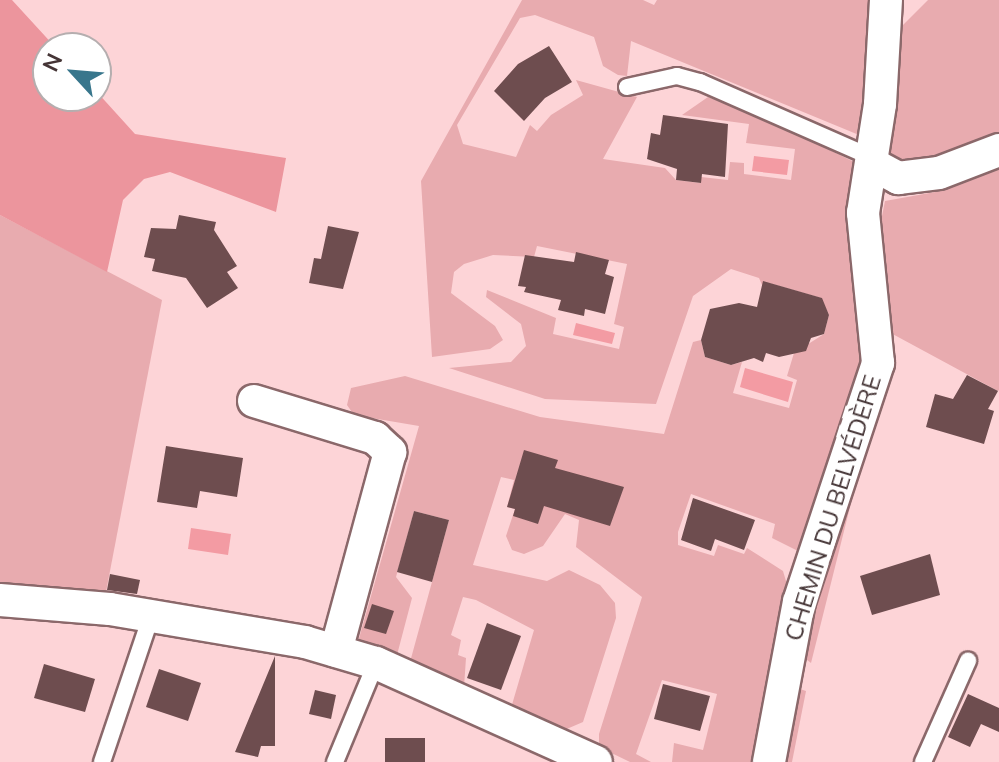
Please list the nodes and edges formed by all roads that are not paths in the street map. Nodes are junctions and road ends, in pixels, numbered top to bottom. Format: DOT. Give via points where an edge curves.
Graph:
graph roads {
  1 [pos="886,0"];
  2 [pos="627,87"];
  3 [pos="999,150"];
  4 [pos="872,161"];
  5 [pos="254,401"];
  6 [pos="0,600"];
  7 [pos="151,616"];
  8 [pos="336,651"];
  9 [pos="968,661"];
  10 [pos="376,663"];
  11 [pos="102,762"];
  12 [pos="335,762"];
  13 [pos="596,762"];
  14 [pos="769,762"];
  15 [pos="923,762"];
  1 -- 4 [label="street, CHEMIN DU BELVÉDÈRE"];
  2 -- 4 [label="lane" via="677,76 700,82"];
  3 -- 4 [label="street" via="939,173 898,178"];
  4 -- 14 [label="street, CHEMIN DU BELVÉDÈRE" via="863,213 878,363 799,602"];
  5 -- 8 [label="street" via="375,438 390,452"];
  6 -- 7 [label="street"];
  7 -- 8 [label="street"];
  7 -- 11 [label="lane"];
  8 -- 10 [label="street"];
  9 -- 15 [label="lane"];
  10 -- 12 [label="lane"];
  10 -- 13 [label="street"];
}
